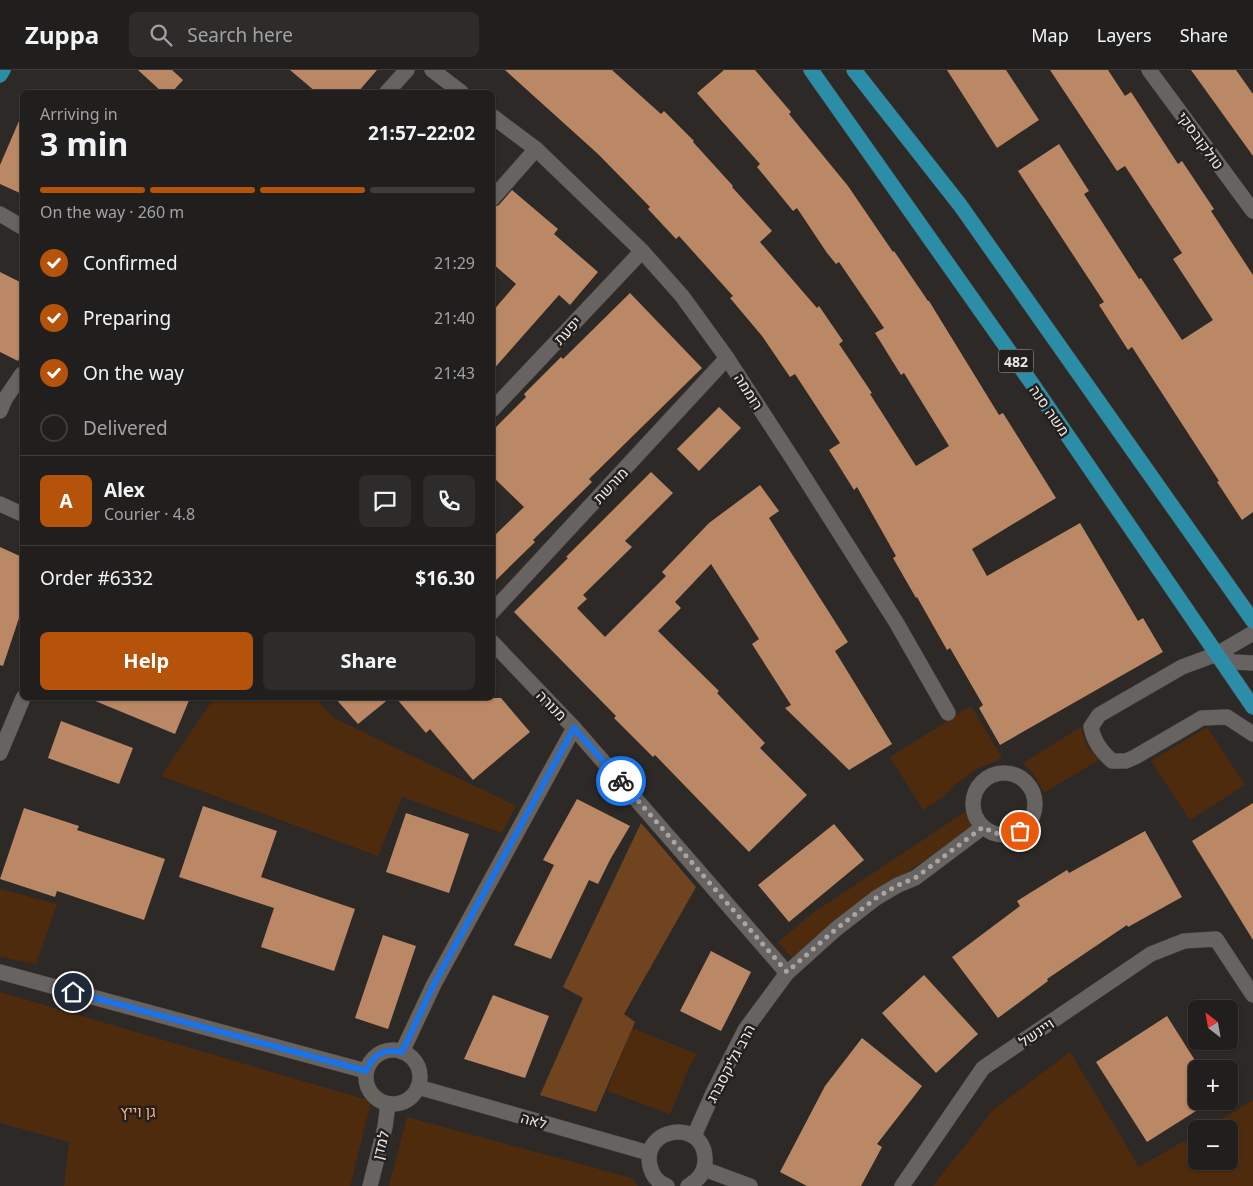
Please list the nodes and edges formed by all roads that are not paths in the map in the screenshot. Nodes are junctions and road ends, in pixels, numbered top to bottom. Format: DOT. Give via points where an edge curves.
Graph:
graph roads {
  1 [pos="3,70"];
  2 [pos="407,70"];
  3 [pos="432,70"];
  4 [pos="811,70"];
  5 [pos="854,70"];
  6 [pos="1149,70"];
  7 [pos="0,75"];
  8 [pos="389,90"];
  9 [pos="459,90"];
  10 [pos="495,118"];
  11 [pos="536,149"];
  12 [pos="495,196"];
  13 [pos="1253,211"];
  14 [pos="0,214"];
  15 [pos="20,226"];
  16 [pos="642,251"];
  17 [pos="728,358"];
  18 [pos="20,377"];
  19 [pos="495,407"];
  20 [pos="0,411"];
  21 [pos="0,504"];
  22 [pos="20,513"];
  23 [pos="1233,594"];
  24 [pos="1253,606"];
  25 [pos="495,609"];
  26 [pos="1253,621"];
  27 [pos="1253,633"];
  28 [pos="495,645"];
  29 [pos="1217,654"];
  30 [pos="1253,663"];
  31 [pos="22,700"];
  32 [pos="1253,707"];
  33 [pos="948,713"];
  34 [pos="574,728"];
  35 [pos="1253,734"];
  36 [pos="0,754"];
  37 [pos="983,827"];
  38 [pos="0,972"];
  39 [pos="787,972"];
  40 [pos="1253,995"];
  41 [pos="402,1052"];
  42 [pos="366,1071"];
  43 [pos="418,1087"];
  44 [pos="388,1104"];
  45 [pos="694,1136"];
  46 [pos="649,1152"];
  47 [pos="704,1169"];
  48 [pos="370,1186"];
  49 [pos="667,1186"];
  50 [pos="688,1186"];
  51 [pos="750,1186"];
  52 [pos="902,1186"];
  1 -- 7 [label="main road"];
  2 -- 8 [label="street"];
  3 -- 9 [label="street"];
  4 -- 29 [label="main road, משה סנה / 482"];
  5 -- 23 [label="main road" via="960,204"];
  6 -- 13 [label="street, טולקובסקי"];
  10 -- 11 [label="street, רוממה"];
  11 -- 12 [label="street"];
  11 -- 16 [label="street, רוממה"];
  14 -- 15 [label="street"];
  16 -- 17 [label="street, רוממה" via="682,296"];
  16 -- 19 [label="street, יפעת"];
  17 -- 25 [label="street, מורשת"];
  17 -- 33 [label="street, רוממה" via="896,622"];
  18 -- 20 [label="street"];
  21 -- 22 [label="street"];
  23 -- 24 [label="main road"];
  23 -- 26 [label="main road"];
  27 -- 29 [label="street"];
  28 -- 34 [label="street, מנורה"];
  29 -- 30 [label="street" via="1233,662"];
  29 -- 32 [label="main road, 482"];
  29 -- 35 [label="street" via="1182,667 1099,716 1091,727 1094,740 1112,761 1126,761 1202,718 1226,716"];
  31 -- 36 [label="street"];
  34 -- 39 [label="street, מנורה"];
  34 -- 41 [label="street" via="434,984"];
  37 -- 37 [label="street" via="1001,835 1020,831 1027,825 1035,807 1034,796 1023,779 1003,773 993,775 981,784 973,809"];
  37 -- 39 [label="street, הרב גליקסברג" via="915,878 876,898"];
  38 -- 42 [label="street"];
  39 -- 45 [label="street, הרב גליקסברג" via="745,1030"];
  40 -- 52 [label="street, ויינשל" via="1216,939 1184,941 1151,954 983,1068"];
  41 -- 42 [label="street" via="384,1051 370,1062"];
  41 -- 43 [label="street" via="416,1062 420,1078"];
  42 -- 44 [label="street" via="365,1080 372,1096"];
  43 -- 44 [label="street" via="409,1099 395,1105"];
  43 -- 46 [label="street, לאה"];
  44 -- 48 [label="street, למדן"];
  45 -- 46 [label="street" via="680,1131 664,1134"];
  45 -- 47 [label="street" via="703,1148"];
  46 -- 49 [label="street" via="651,1171"];
  47 -- 50 [label="street"];
  47 -- 51 [label="street"];
}
